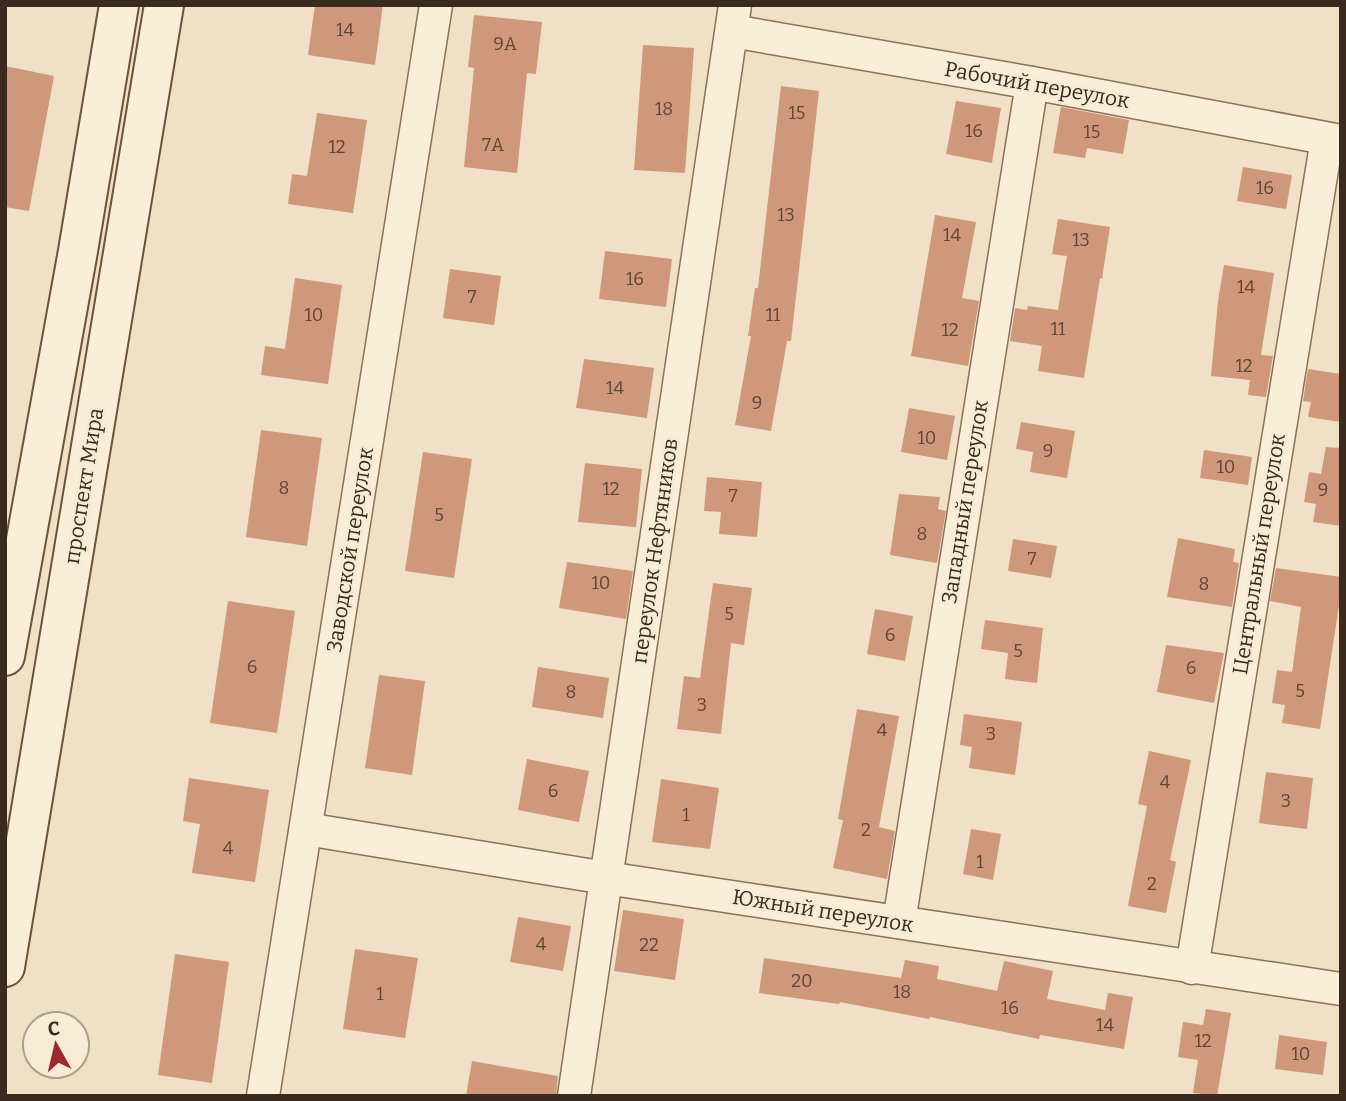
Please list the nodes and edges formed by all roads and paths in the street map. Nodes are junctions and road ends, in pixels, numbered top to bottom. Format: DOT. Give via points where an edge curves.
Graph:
graph roads {
  1 [pos="119,5"];
  2 [pos="164,5"];
  3 [pos="436,5"];
  4 [pos="734,18"];
  5 [pos="1032,83"];
  6 [pos="1334,140"];
  7 [pos="5,656"];
  8 [pos="306,829"];
  9 [pos="606,878"];
  10 [pos="899,922"];
  11 [pos="5,967"];
  12 [pos="1192,968"];
  13 [pos="1341,989"];
  14 [pos="263,1096"];
  15 [pos="575,1096"];
  1 -- 7 [label="main road"];
  2 -- 11 [label="main road, проспект Мира"];
  3 -- 8 [label="street, Заводской переулок"];
  4 -- 5 [label="street, Рабочий переулок"];
  4 -- 9 [label="street, переулок Нефтяников"];
  5 -- 6 [label="street, Рабочий переулок"];
  5 -- 10 [label="street, Западный переулок"];
  6 -- 12 [label="street, Центральный переулок"];
  8 -- 9 [label="street, Южный переулок"];
  8 -- 14 [label="street, Заводской переулок"];
  9 -- 10 [label="street, Южный переулок"];
  9 -- 15 [label="street, переулок Нефтяников"];
  10 -- 12 [label="street, Южный переулок"];
  12 -- 13 [label="street, Южный переулок"];
}
